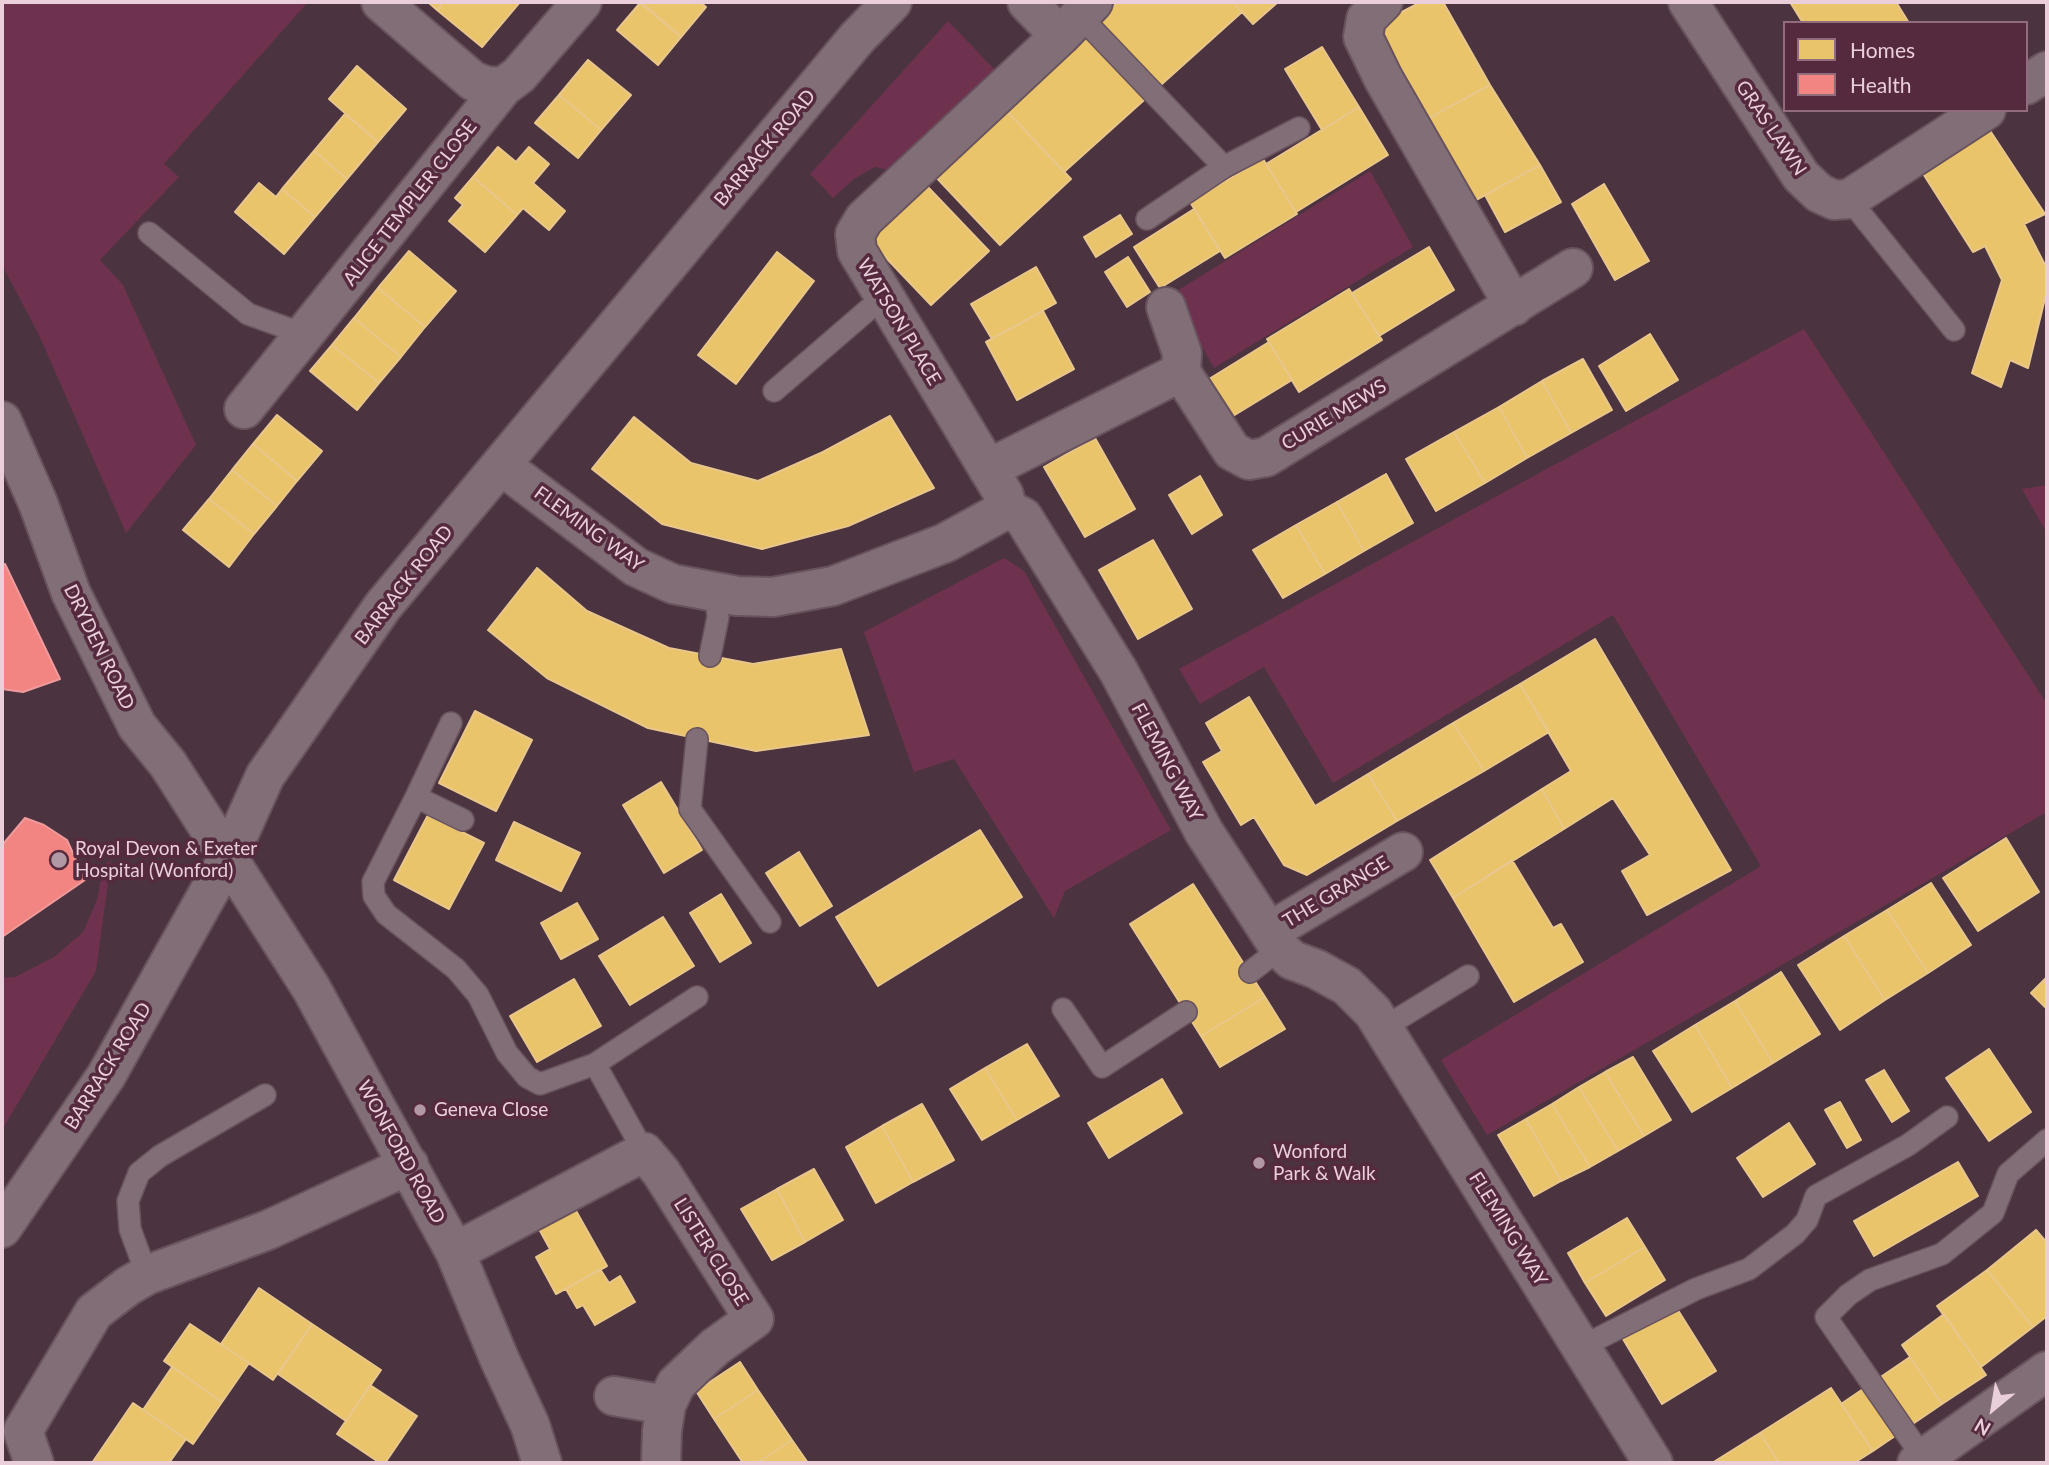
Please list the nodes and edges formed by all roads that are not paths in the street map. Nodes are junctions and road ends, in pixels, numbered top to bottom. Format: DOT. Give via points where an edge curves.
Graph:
graph roads {
  1 [pos="381,2"];
  2 [pos="582,2"];
  3 [pos="892,2"];
  4 [pos="1027,2"];
  5 [pos="1383,2"];
  6 [pos="1688,2"];
  7 [pos="1077,18"];
  8 [pos="2047,71"];
  9 [pos="2028,84"];
  10 [pos="503,87"];
  11 [pos="1983,112"];
  12 [pos="1299,128"];
  13 [pos="1224,167"];
  14 [pos="1849,199"];
  15 [pos="1147,219"];
  16 [pos="149,233"];
  17 [pos="1573,268"];
  18 [pos="884,296"];
  19 [pos="1514,306"];
  20 [pos="1166,307"];
  21 [pos="1954,330"];
  22 [pos="306,335"];
  23 [pos="1181,372"];
  24 [pos="774,391"];
  25 [pos="244,410"];
  26 [pos="2,421"];
  27 [pos="502,466"];
  28 [pos="988,470"];
  29 [pos="1007,509"];
  30 [pos="715,592"];
  31 [pos="710,656"];
  32 [pos="451,723"];
  33 [pos="697,739"];
  34 [pos="416,797"];
  35 [pos="463,820"];
  36 [pos="1403,852"];
  37 [pos="229,856"];
  38 [pos="770,922"];
  39 [pos="1274,941"];
  40 [pos="1250,972"];
  41 [pos="1468,976"];
  42 [pos="697,996"];
  43 [pos="1063,1009"];
  44 [pos="1186,1012"];
  45 [pos="1383,1028"];
  46 [pos="595,1063"];
  47 [pos="265,1095"];
  48 [pos="1947,1117"];
  49 [pos="2047,1140"];
  50 [pos="644,1152"];
  51 [pos="408,1165"];
  52 [pos="2,1228"];
  53 [pos="455,1252"];
  54 [pos="147,1275"];
  55 [pos="1581,1347"];
  56 [pos="2047,1371"];
  57 [pos="614,1396"];
  58 [pos="666,1405"];
  59 [pos="20,1443"];
  60 [pos="1921,1461"];
  61 [pos="542,1463"];
  62 [pos="661,1463"];
  63 [pos="1653,1463"];
  1 -- 10 [label="street" via="473,81"];
  2 -- 10 [label="street, ALICE TEMPLER CLOSE" via="519,75"];
  3 -- 27 [label="street, BARRACK ROAD" via="857,38"];
  4 -- 7 [label="street"];
  5 -- 19 [label="street" via="1366,19 1363,37"];
  6 -- 14 [label="street, GRAS LAWN" via="1801,176 1834,200"];
  7 -- 13 [label="lane"];
  7 -- 18 [label="street, WATSON PLACE" via="864,219 855,234 857,251"];
  8 -- 9 [label="street"];
  10 -- 22 [label="street, ALICE TEMPLER CLOSE"];
  11 -- 14 [label="street"];
  12 -- 13 [label="lane"];
  13 -- 15 [label="lane"];
  14 -- 21 [label="lane"];
  16 -- 22 [label="lane" via="248,314"];
  17 -- 19 [label="street, CURIE MEWS"];
  18 -- 24 [label="lane"];
  18 -- 28 [label="street, WATSON PLACE"];
  19 -- 23 [label="street, CURIE MEWS" via="1266,457 1250,460 1232,451"];
  20 -- 23 [label="street, CURIE MEWS" via="1182,353"];
  22 -- 25 [label="street, ALICE TEMPLER CLOSE"];
  23 -- 28 [label="street"];
  26 -- 37 [label="street, DRYDEN ROAD" via="71,593 137,726"];
  27 -- 30 [label="street, FLEMING WAY" via="636,567 673,584"];
  27 -- 37 [label="street, BARRACK ROAD" via="383,606 265,776"];
  28 -- 29 [label="street, WATSON PLACE"];
  29 -- 30 [label="street, FLEMING WAY" via="945,543 834,586 773,597"];
  29 -- 39 [label="street, FLEMING WAY" via="1023,517 1049,556 1119,673 1204,832"];
  30 -- 31 [label="lane" via="718,617"];
  32 -- 34 [label="lane"];
  33 -- 38 [label="lane" via="690,809"];
  34 -- 35 [label="lane"];
  34 -- 46 [label="lane" via="373,882 373,896 386,914 456,970 478,995 507,1052 527,1077 540,1084"];
  36 -- 39 [label="street, THE GRANGE"];
  37 -- 51 [label="street, WONFORD ROAD" via="311,988"];
  37 -- 52 [label="street, BARRACK ROAD" via="106,1076"];
  39 -- 40 [label="lane"];
  39 -- 45 [label="street, FLEMING WAY" via="1292,960 1347,986"];
  41 -- 45 [label="lane"];
  42 -- 46 [label="lane"];
  43 -- 44 [label="lane" via="1102,1067"];
  45 -- 55 [label="street, FLEMING WAY"];
  46 -- 50 [label="lane, LISTER CLOSE"];
  47 -- 54 [label="lane" via="160,1156 139,1174 128,1201 130,1229"];
  48 -- 55 [label="lane" via="1908,1145 1816,1196 1807,1220 1795,1234 1749,1269 1696,1289"];
  49 -- 60 [label="lane" via="2008,1174 1993,1213 1942,1254 1870,1280 1826,1317"];
  50 -- 53 [label="street"];
  50 -- 58 [label="street, LISTER CLOSE" via="754,1319 676,1384"];
  51 -- 53 [label="street, WONFORD ROAD"];
  51 -- 54 [label="street" via="268,1230"];
  53 -- 61 [label="street, WONFORD ROAD"];
  54 -- 59 [label="street" via="94,1312"];
  55 -- 63 [label="street, FLEMING WAY"];
  56 -- 60 [label="street"];
  57 -- 58 [label="street"];
  58 -- 62 [label="street, LISTER CLOSE"];
}
